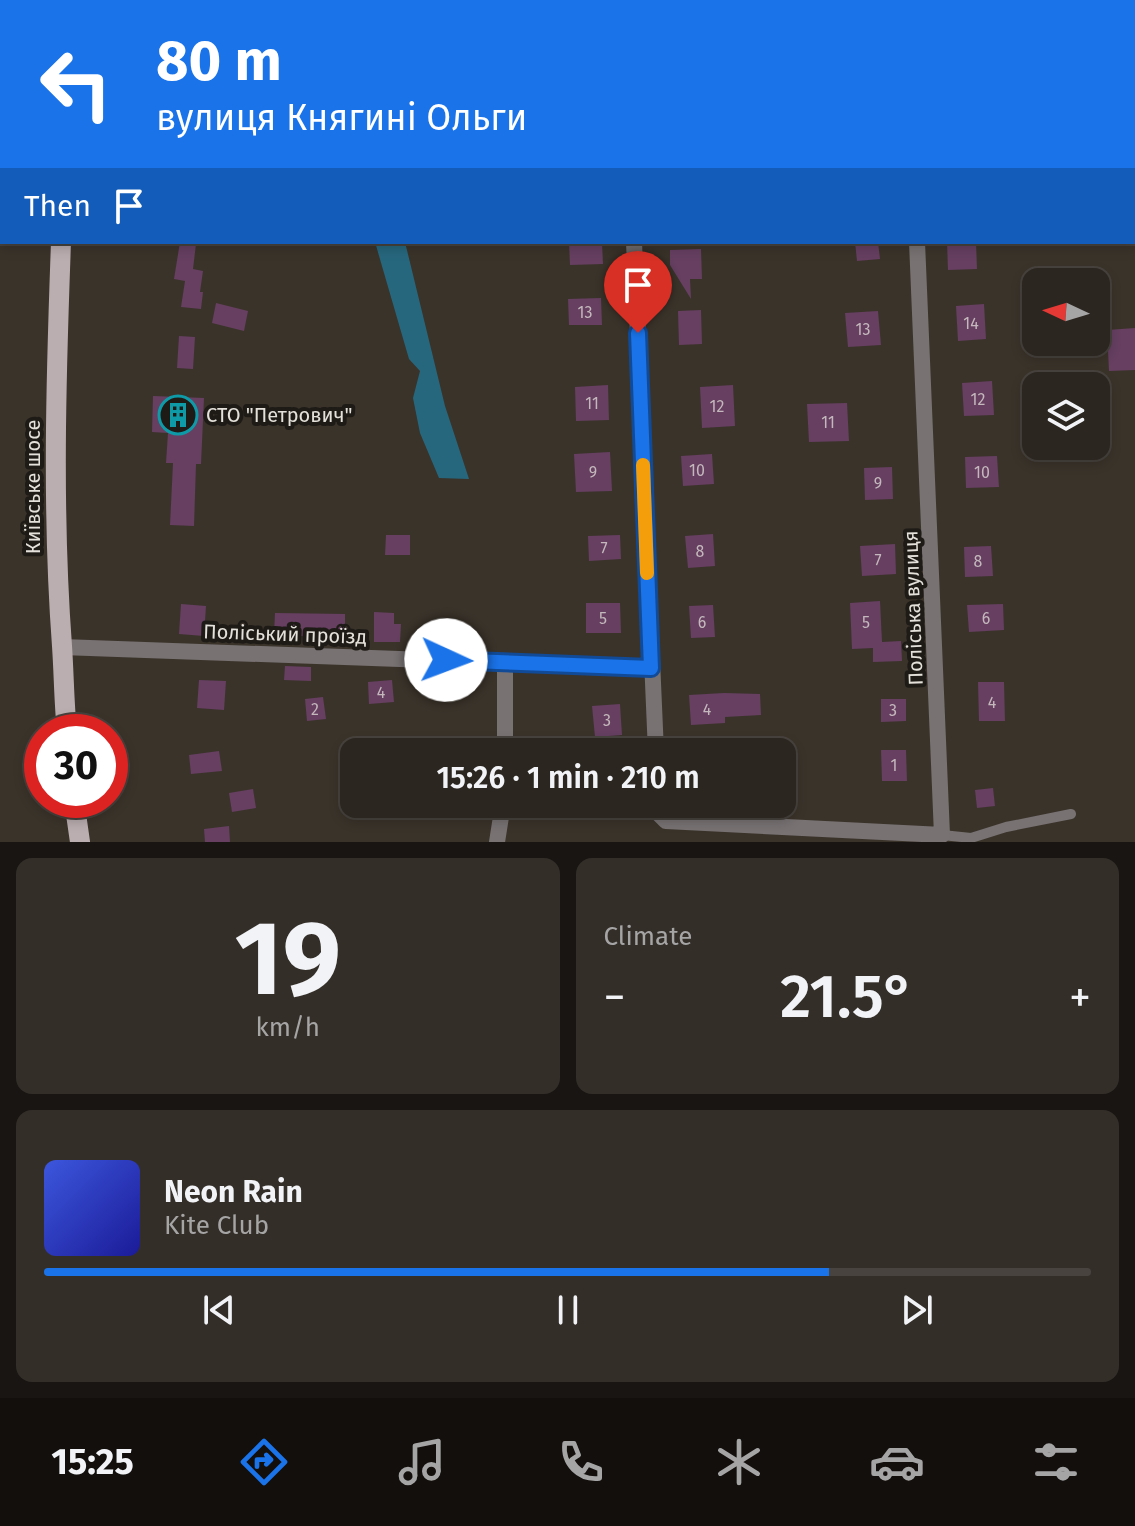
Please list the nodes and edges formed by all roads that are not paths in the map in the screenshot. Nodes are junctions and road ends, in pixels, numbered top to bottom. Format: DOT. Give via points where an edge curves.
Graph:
graph roads {
  1 [pos="61,244"];
  2 [pos="634,244"];
  3 [pos="917,244"];
  4 [pos="62,647"];
  5 [pos="505,662"];
  6 [pos="651,668"];
  7 [pos="66,714"];
  8 [pos="505,738"];
  9 [pos="655,738"];
  10 [pos="1071,814"];
  11 [pos="77,818"];
  12 [pos="501,818"];
  13 [pos="663,818"];
  14 [pos="942,835"];
  15 [pos="80,842"];
  16 [pos="497,842"];
  1 -- 4 [label="main road, Київське шосе" via="56,503"];
  2 -- 6 [label="street"];
  3 -- 14 [label="street, Поліська вулиця"];
  4 -- 5 [label="street, Поліський проїзд"];
  4 -- 7 [label="main road, Київське шосе"];
  5 -- 6 [label="street, Поліський проїзд"];
  5 -- 8 [label="street"];
  6 -- 9 [label="street"];
  10 -- 14 [label="lane" via="971,838"];
  11 -- 15 [label="main road"];
  12 -- 16 [label="street"];
  13 -- 14 [label="street"];
}
